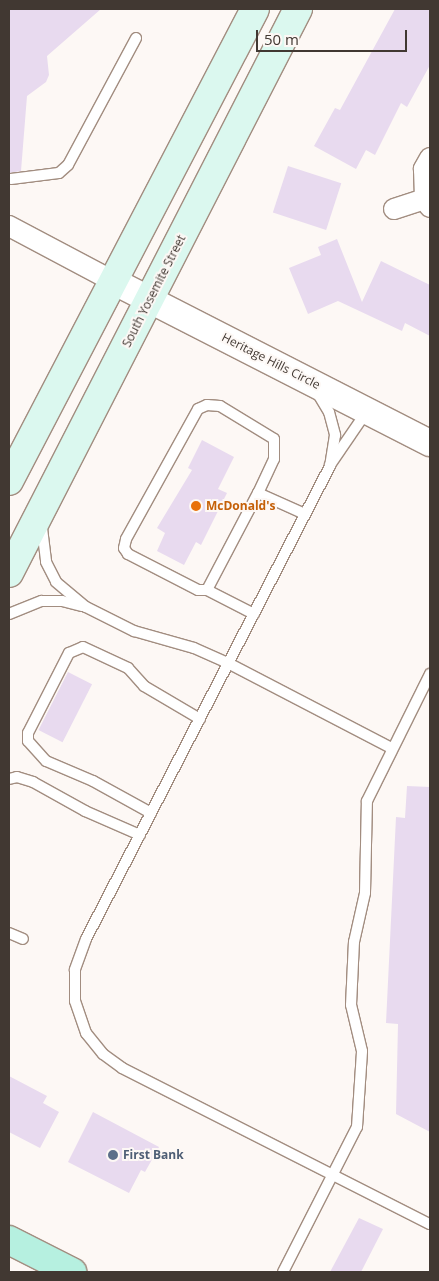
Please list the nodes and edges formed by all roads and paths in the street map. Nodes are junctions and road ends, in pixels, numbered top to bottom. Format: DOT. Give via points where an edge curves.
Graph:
graph roads {
  1 [pos="255,9"];
  2 [pos="298,9"];
  3 [pos="136,38"];
  4 [pos="430,158"];
  5 [pos="10,180"];
  6 [pos="428,203"];
  7 [pos="394,209"];
  8 [pos="9,226"];
  9 [pos="111,280"];
  10 [pos="149,300"];
  11 [pos="306,380"];
  12 [pos="367,410"];
  13 [pos="430,443"];
  14 [pos="330,466"];
  15 [pos="12,469"];
  16 [pos="258,493"];
  17 [pos="47,500"];
  18 [pos="305,514"];
  19 [pos="9,574"];
  20 [pos="207,590"];
  21 [pos="86,607"];
  22 [pos="9,614"];
  23 [pos="254,614"];
  24 [pos="228,663"];
  25 [pos="430,674"];
  26 [pos="200,719"];
  27 [pos="391,748"];
  28 [pos="9,779"];
  29 [pos="151,813"];
  30 [pos="140,835"];
  31 [pos="9,933"];
  32 [pos="23,940"];
  33 [pos="333,1175"];
  34 [pos="430,1224"];
  35 [pos="9,1240"];
  36 [pos="72,1272"];
  37 [pos="283,1272"];
  1 -- 9 [label="main road"];
  2 -- 10 [label="main road, South Yosemite Street"];
  3 -- 5 [label="lane" via="68,165 59,173"];
  4 -- 6 [label="street" via="424,169"];
  6 -- 7 [label="street"];
  8 -- 9 [label="street"];
  9 -- 10 [label="street, Heritage Hills Circle"];
  9 -- 15 [label="main road"];
  10 -- 11 [label="street, Heritage Hills Circle"];
  10 -- 17 [label="main road, South Yosemite Street"];
  11 -- 12 [label="street, Heritage Hills Circle"];
  11 -- 14 [label="lane" via="329,412 335,434"];
  12 -- 13 [label="street, Heritage Hills Circle"];
  12 -- 14 [label="lane"];
  14 -- 18 [label="lane"];
  16 -- 18 [label="lane"];
  16 -- 20 [label="lane"];
  16 -- 20 [label="lane" via="274,459 274,439 220,406 198,409 124,548 128,554 190,586"];
  17 -- 19 [label="main road, South Yosemite Street"];
  17 -- 21 [label="lane" via="41,535 46,562 56,582"];
  18 -- 23 [label="lane"];
  20 -- 23 [label="lane"];
  21 -- 22 [label="lane" via="62,601 42,602"];
  21 -- 24 [label="lane" via="134,631 194,648"];
  23 -- 24 [label="lane"];
  24 -- 26 [label="lane"];
  24 -- 27 [label="lane"];
  25 -- 27 [label="lane"];
  26 -- 29 [label="lane"];
  26 -- 29 [label="lane" via="144,686 128,668 83,647 69,653 28,733 28,741 46,761"];
  27 -- 33 [label="lane" via="367,801 365,893 354,942 351,1005 362,1051 360,1111 357,1127"];
  28 -- 30 [label="lane" via="17,777 33,782 85,811"];
  29 -- 30 [label="lane"];
  30 -- 33 [label="lane" via="86,939 75,970 75,1001 86,1033 104,1054 122,1068"];
  31 -- 32 [label="lane"];
  33 -- 34 [label="lane"];
  33 -- 37 [label="lane"];
  35 -- 36 [label="main road"];
}
